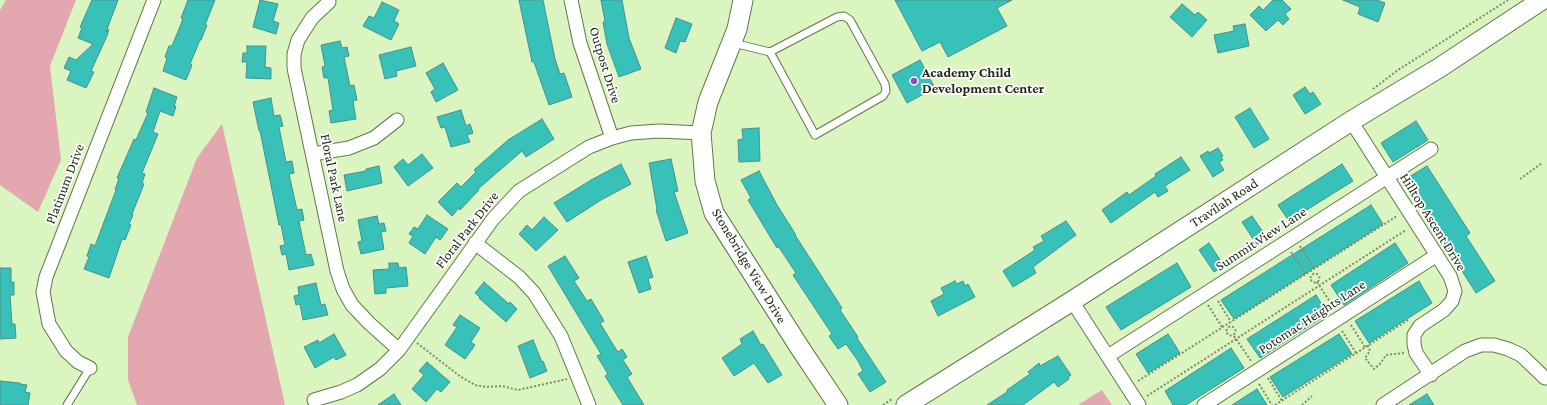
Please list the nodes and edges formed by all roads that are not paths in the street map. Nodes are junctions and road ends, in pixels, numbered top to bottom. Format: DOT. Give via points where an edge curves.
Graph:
graph roads {
  1 [pos="154,0"];
  2 [pos="571,0"];
  3 [pos="743,0"];
  4 [pos="1542,0"];
  5 [pos="329,2"];
  6 [pos="731,42"];
  7 [pos="770,52"];
  8 [pos="397,120"];
  9 [pos="1351,122"];
  10 [pos="701,134"];
  11 [pos="612,138"];
  12 [pos="1431,148"];
  13 [pos="313,154"];
  14 [pos="1386,177"];
  15 [pos="475,243"];
  16 [pos="1437,255"];
  17 [pos="1072,301"];
  18 [pos="399,350"];
  19 [pos="1108,356"];
  20 [pos="90,368"];
  21 [pos="1431,375"];
  22 [pos="1546,380"];
  23 [pos="314,400"];
  24 [pos="1143,401"];
  25 [pos="67,405"];
  26 [pos="589,405"];
  27 [pos="838,405"];
  28 [pos="906,405"];
  29 [pos="1204,405"];
  30 [pos="1383,405"];
  1 -- 20 [label="street, Platinum Drive" via="46,277 43,292 49,324 66,351 78,362"];
  2 -- 11 [label="street, Outpost Drive" via="580,43"];
  3 -- 6 [label="main road, Stonebridge View Drive" via="737,29"];
  4 -- 9 [label="main road, Travilah Road"];
  5 -- 13 [label="street, Floral Park Lane" via="312,18 298,40 294,54 294,68"];
  6 -- 7 [label="lane"];
  6 -- 10 [label="main road, Stonebridge View Drive" via="708,102"];
  7 -- 7 [label="lane" via="815,136 883,96 886,91 885,84 850,20 844,16 836,17"];
  8 -- 13 [label="street" via="374,138 349,148"];
  9 -- 14 [label="street, Hilltop Ascent Drive"];
  9 -- 17 [label="main road, Travilah Road"];
  10 -- 11 [label="street, Floral Park Drive" via="659,131"];
  10 -- 27 [label="main road, Stonebridge View Drive" via="705,181 714,213"];
  11 -- 15 [label="street, Floral Park Drive" via="589,147 519,191"];
  12 -- 14 [label="street, Summit View Lane"];
  13 -- 18 [label="street, Floral Park Lane" via="343,289 352,305"];
  14 -- 16 [label="street, Hilltop Ascent Drive"];
  14 -- 19 [label="street, Summit View Lane"];
  15 -- 18 [label="street, Floral Park Drive"];
  15 -- 26 [label="street" via="519,277 534,293 561,336"];
  16 -- 21 [label="street, Hilltop Ascent Drive" via="1450,276 1455,291 1452,301 1444,310 1420,326 1414,335 1416,353"];
  16 -- 29 [label="street, Potomac Heights Lane"];
  17 -- 19 [label="street"];
  17 -- 28 [label="main road, Travilah Road"];
  18 -- 23 [label="street, Floral Park Drive" via="380,369 357,385"];
  19 -- 24 [label="street"];
  20 -- 25 [label="lane"];
  21 -- 22 [label="street" via="1465,351 1494,345 1508,348 1521,355"];
  21 -- 30 [label="street"];
}
